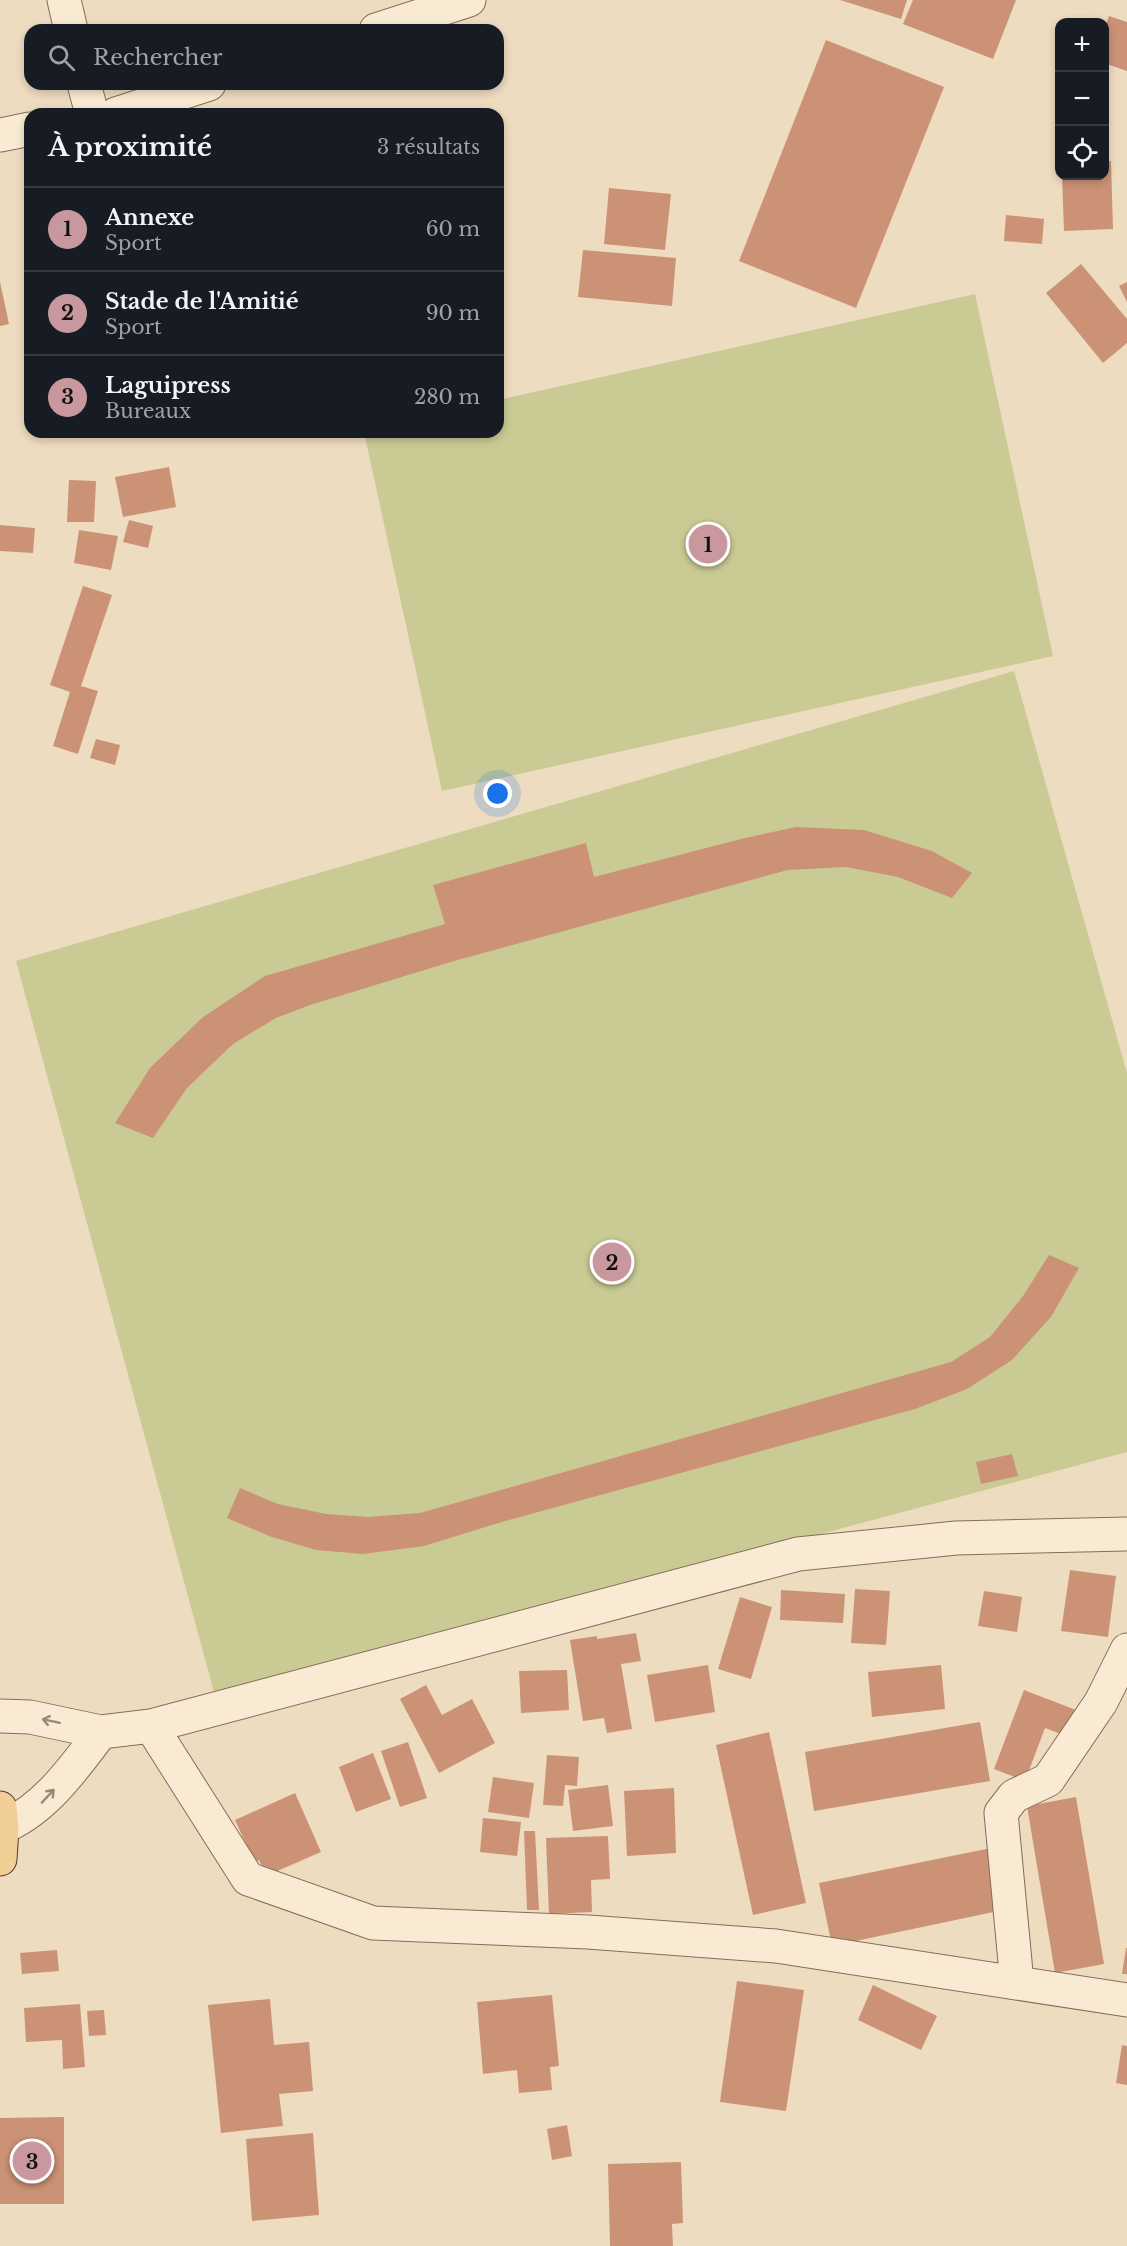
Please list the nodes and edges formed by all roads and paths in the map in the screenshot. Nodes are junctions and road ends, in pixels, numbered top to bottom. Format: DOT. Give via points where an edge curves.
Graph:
graph roads {
  1 [pos="64,0"];
  2 [pos="469,0"];
  3 [pos="70,24"];
  4 [pos="395,24"];
  5 [pos="86,90"];
  6 [pos="190,90"];
  7 [pos="90,108"];
  8 [pos="135,108"];
  9 [pos="24,130"];
  10 [pos="0,135"];
  11 [pos="1127,1534"];
  12 [pos="1127,1650"];
  13 [pos="0,1716"];
  14 [pos="151,1726"];
  15 [pos="101,1732"];
  16 [pos="0,1831"];
  17 [pos="1017,1983"];
  18 [pos="1127,2000"];
  1 -- 3 [label="street"];
  2 -- 4 [label="street"];
  5 -- 7 [label="street"];
  6 -- 8 [label="street"];
  9 -- 10 [label="street"];
  11 -- 14 [label="street" via="956,1539 798,1554"];
  12 -- 17 [label="street" via="1101,1702 1048,1780 1014,1796 1001,1813"];
  15 -- 13 [label="street, one-way" via="30,1717"];
  14 -- 15 [label="street"];
  14 -- 17 [label="street" via="248,1879 373,1923 588,1932 776,1946"];
  16 -- 15 [label="street, one-way" via="39,1804 78,1764"];
  17 -- 18 [label="street"];
}
